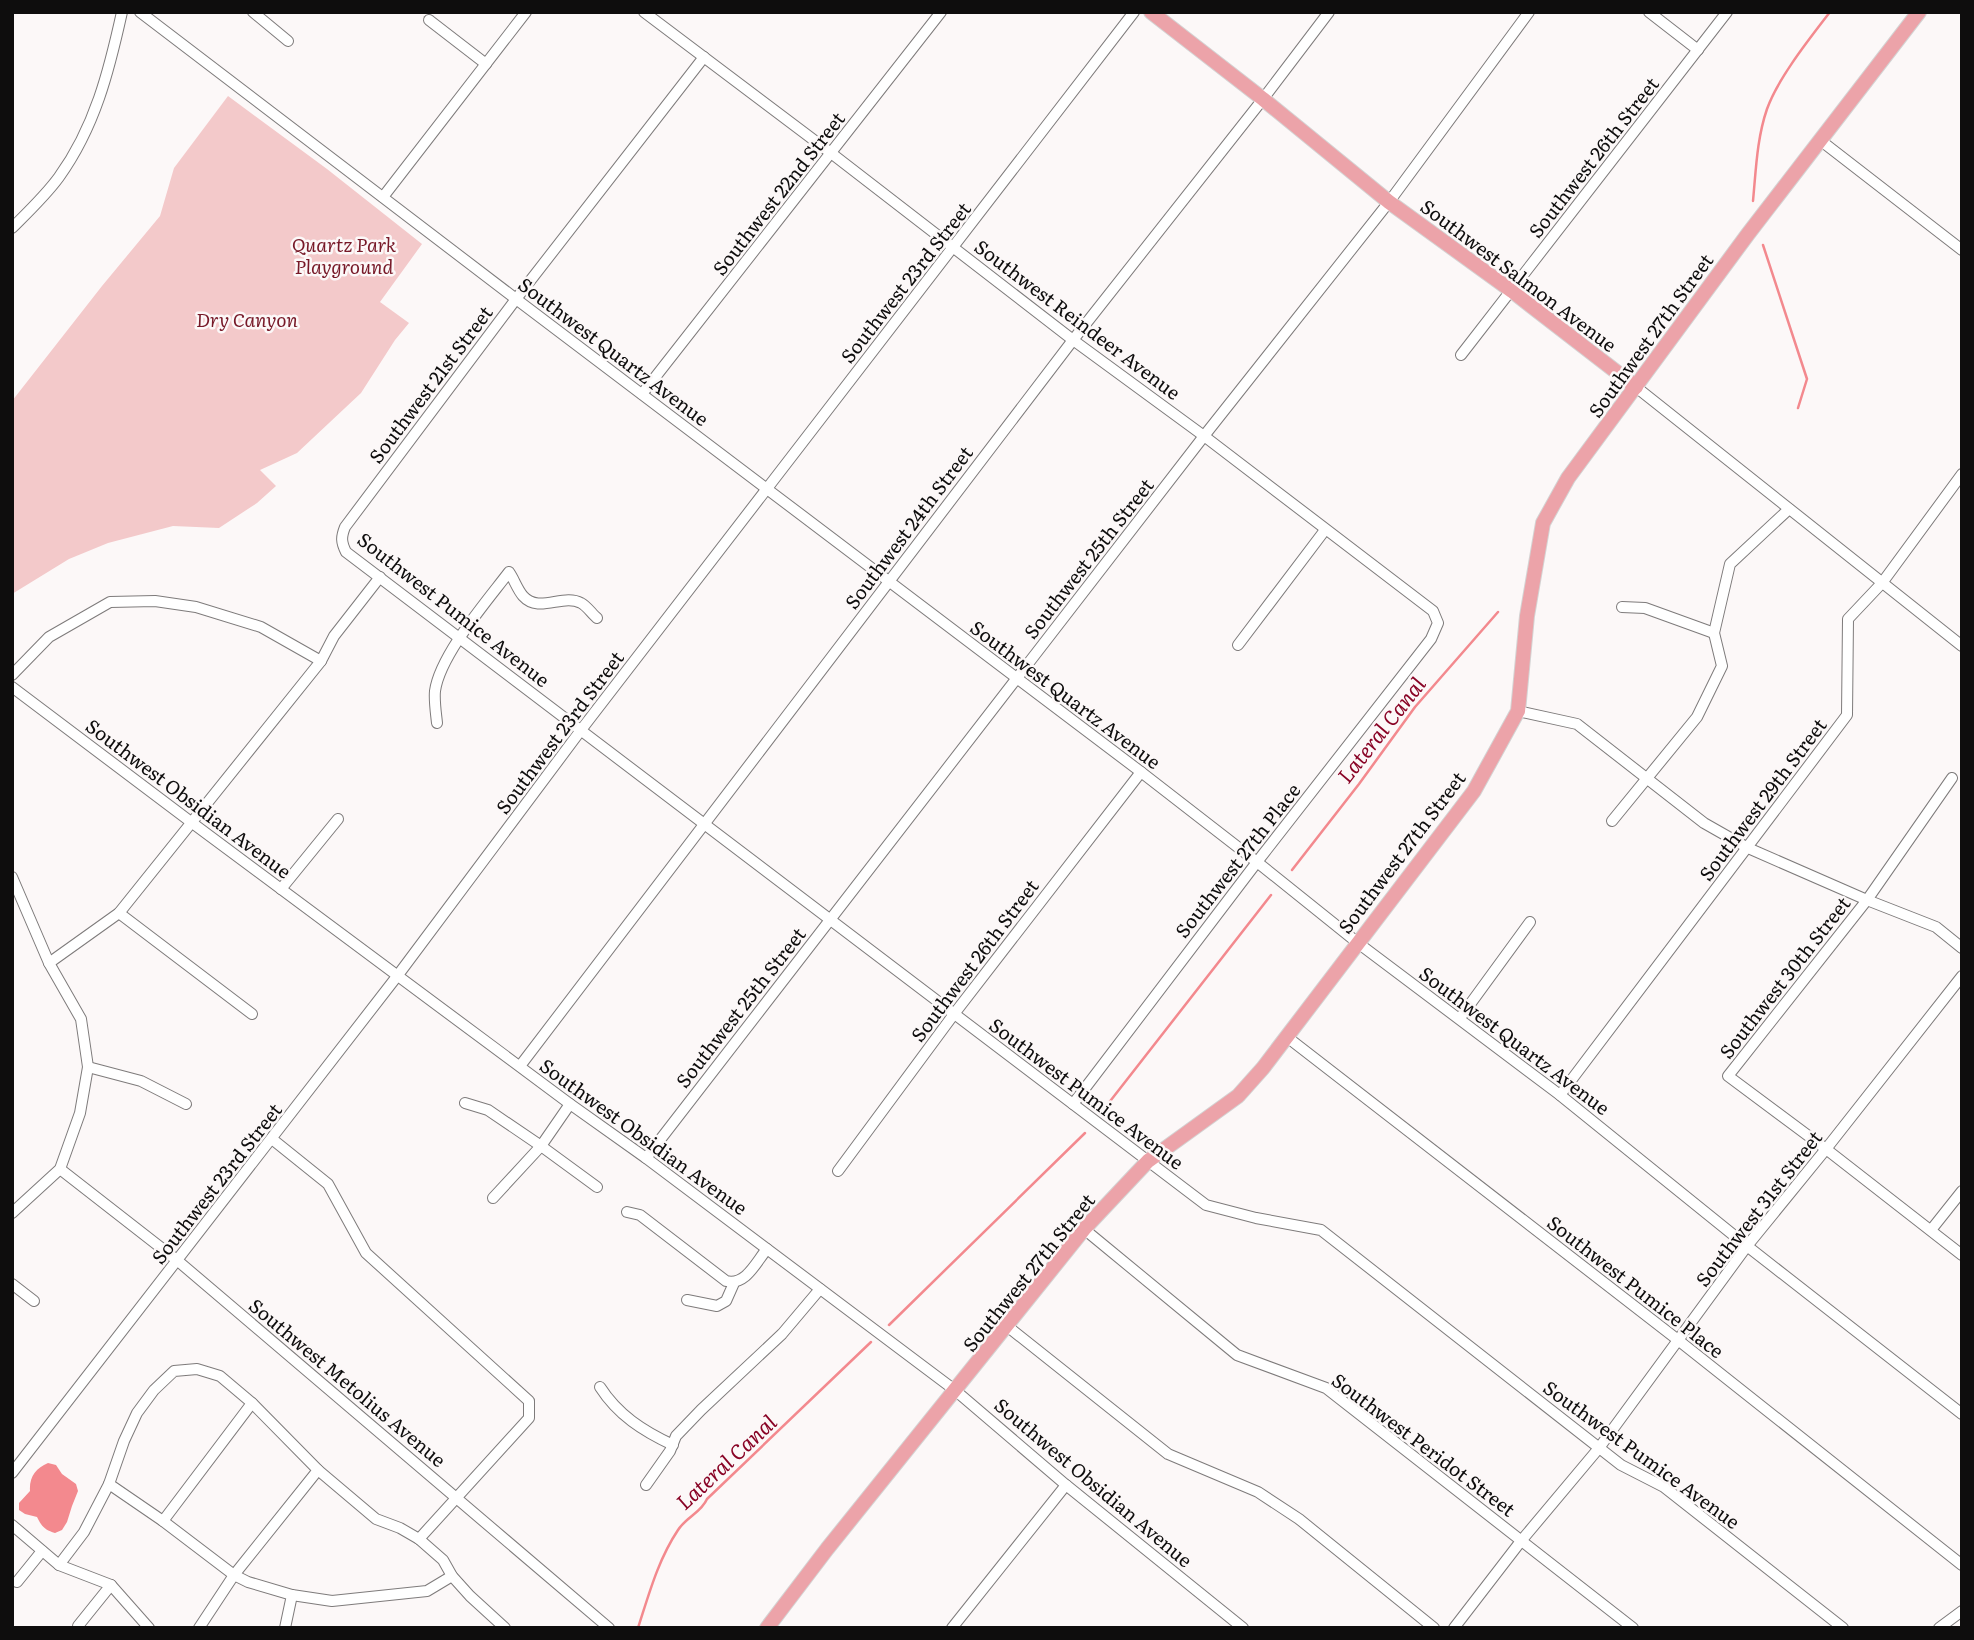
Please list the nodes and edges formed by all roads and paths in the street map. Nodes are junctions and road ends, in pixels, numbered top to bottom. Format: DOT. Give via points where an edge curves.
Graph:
graph roads {
  1 [pos="122,12"];
  2 [pos="140,12"];
  3 [pos="253,12"];
  4 [pos="526,12"];
  5 [pos="644,12"];
  6 [pos="941,12"];
  7 [pos="1134,12"];
  8 [pos="1151,12"];
  9 [pos="1329,12"];
  10 [pos="1529,12"];
  11 [pos="1649,12"];
  12 [pos="1727,12"];
  13 [pos="1919,12"];
  14 [pos="429,20"];
  15 [pos="288,41"];
  16 [pos="1698,50"];
  17 [pos="704,57"];
  18 [pos="486,64"];
  19 [pos="1263,99"];
  20 [pos="1820,140"];
  21 [pos="831,153"];
  22 [pos="383,197"];
  23 [pos="1389,202"];
  24 [pos="12,228"];
  25 [pos="954,247"];
  26 [pos="1962,250"];
  27 [pos="1512,290"];
  28 [pos="516,299"];
  29 [pos="1073,340"];
  30 [pos="1461,355"];
  31 [pos="1636,387"];
  32 [pos="642,394"];
  33 [pos="1204,436"];
  34 [pos="1962,474"];
  35 [pos="767,489"];
  36 [pos="1789,509"];
  37 [pos="1325,530"];
  38 [pos="342,534"];
  39 [pos="380,577"];
  40 [pos="888,582"];
  41 [pos="1882,583"];
  42 [pos="1622,607"];
  43 [pos="597,618"];
  44 [pos="1714,633"];
  45 [pos="460,638"];
  46 [pos="1431,639"];
  47 [pos="1238,645"];
  48 [pos="1962,646"];
  49 [pos="321,661"];
  50 [pos="12,675"];
  51 [pos="1017,679"];
  52 [pos="12,687"];
  53 [pos="1518,711"];
  54 [pos="437,723"];
  55 [pos="581,730"];
  56 [pos="1141,772"];
  57 [pos="1952,778"];
  58 [pos="1648,779"];
  59 [pos="338,819"];
  60 [pos="1612,821"];
  61 [pos="190,824"];
  62 [pos="705,824"];
  63 [pos="1748,848"];
  64 [pos="1257,862"];
  65 [pos="12,877"];
  66 [pos="281,889"];
  67 [pos="1867,900"];
  68 [pos="119,913"];
  69 [pos="830,919"];
  70 [pos="1530,922"];
  71 [pos="1358,943"];
  72 [pos="1962,948"];
  73 [pos="50,963"];
  74 [pos="398,975"];
  75 [pos="1962,976"];
  76 [pos="252,1014"];
  77 [pos="954,1014"];
  78 [pos="1460,1018"];
  79 [pos="1287,1037"];
  80 [pos="520,1066"];
  81 [pos="88,1067"];
  82 [pos="1560,1095"];
  83 [pos="465,1103"];
  84 [pos="186,1104"];
  85 [pos="570,1104"];
  86 [pos="1073,1104"];
  87 [pos="272,1139"];
  88 [pos="541,1146"];
  89 [pos="1826,1149"];
  90 [pos="646,1158"];
  91 [pos="1148,1161"];
  92 [pos="60,1169"];
  93 [pos="838,1171"];
  94 [pos="597,1187"];
  95 [pos="1962,1191"];
  96 [pos="494,1198"];
  97 [pos="627,1212"];
  98 [pos="12,1213"];
  99 [pos="1084,1229"];
  100 [pos="1931,1230"];
  101 [pos="1747,1246"];
  102 [pos="767,1249"];
  103 [pos="1962,1255"];
  104 [pos="178,1261"];
  105 [pos="734,1283"];
  106 [pos="12,1284"];
  107 [pos="820,1289"];
  108 [pos="688,1300"];
  109 [pos="34,1301"];
  110 [pos="1007,1326"];
  111 [pos="1678,1340"];
  112 [pos="600,1387"];
  113 [pos="956,1391"];
  114 [pos="252,1403"];
  115 [pos="1962,1414"];
  116 [pos="673,1445"];
  117 [pos="1599,1448"];
  118 [pos="318,1470"];
  119 [pos="12,1473"];
  120 [pos="108,1484"];
  121 [pos="646,1485"];
  122 [pos="1066,1485"];
  123 [pos="456,1497"];
  124 [pos="163,1521"];
  125 [pos="15,1527"];
  126 [pos="419,1539"];
  127 [pos="1521,1541"];
  128 [pos="42,1551"];
  129 [pos="59,1564"];
  130 [pos="1962,1566"];
  131 [pos="234,1575"];
  132 [pos="452,1576"];
  133 [pos="17,1582"];
  134 [pos="111,1585"];
  135 [pos="292,1595"];
  136 [pos="1962,1611"];
  137 [pos="78,1626"];
  138 [pos="149,1628"];
  139 [pos="199,1628"];
  140 [pos="285,1628"];
  141 [pos="505,1628"];
  142 [pos="609,1628"];
  143 [pos="767,1628"];
  144 [pos="952,1628"];
  145 [pos="1243,1628"];
  146 [pos="1434,1628"];
  147 [pos="1454,1628"];
  148 [pos="1633,1628"];
  149 [pos="1843,1628"];
  150 [pos="1940,1628"];
  1 -- 24 [label="street" via="109,72 90,125 59,178"];
  2 -- 22 [label="street, Southwest Quartz Avenue"];
  3 -- 15 [label="street"];
  4 -- 18 [label="street"];
  5 -- 17 [label="street, Southwest Reindeer Avenue"];
  6 -- 21 [label="street, Southwest 22nd Street"];
  7 -- 25 [label="street, Southwest 23rd Street"];
  8 -- 19 [label="main road, Southwest Salmon Avenue"];
  9 -- 19 [label="street, Southwest 24th Street"];
  10 -- 23 [label="street, Southwest 25th Street"];
  11 -- 16 [label="street"];
  12 -- 16 [label="street, Southwest 26th Street"];
  13 -- 20 [label="main road, Southwest 27th Street"];
  14 -- 18 [label="street"];
  16 -- 27 [label="street, Southwest 26th Street"];
  17 -- 21 [label="street, Southwest Reindeer Avenue"];
  17 -- 28 [label="street, Southwest 21st Street"];
  18 -- 22 [label="street"];
  19 -- 23 [label="main road, Southwest Salmon Avenue"];
  19 -- 29 [label="street, Southwest 24th Street"];
  20 -- 26 [label="street"];
  20 -- 31 [label="main road, Southwest 27th Street"];
  21 -- 25 [label="street, Southwest Reindeer Avenue"];
  21 -- 32 [label="street, Southwest 22nd Street"];
  22 -- 28 [label="street, Southwest Quartz Avenue"];
  23 -- 27 [label="main road, Southwest Salmon Avenue"];
  23 -- 33 [label="street, Southwest 25th Street"];
  25 -- 29 [label="street, Southwest Reindeer Avenue"];
  25 -- 35 [label="street, Southwest 23rd Street"];
  27 -- 30 [label="street, Southwest 26th Street"];
  27 -- 31 [label="main road, Southwest Salmon Avenue"];
  28 -- 32 [label="street, Southwest Quartz Avenue"];
  28 -- 38 [label="street, Southwest 21st Street"];
  29 -- 33 [label="street, Southwest Reindeer Avenue"];
  29 -- 40 [label="street, Southwest 24th Street"];
  31 -- 36 [label="street, Southwest Salmon Avenue"];
  31 -- 53 [label="main road, Southwest 27th Street" via="1569,478 1544,523 1527,616"];
  32 -- 35 [label="street, Southwest Quartz Avenue"];
  33 -- 37 [label="street, Southwest Reindeer Avenue"];
  33 -- 51 [label="street, Southwest 25th Street"];
  34 -- 41 [label="street, Southwest 29th Street"];
  35 -- 40 [label="street, Southwest Quartz Avenue"];
  35 -- 55 [label="street, Southwest 23rd Street"];
  36 -- 41 [label="street, Southwest Salmon Avenue"];
  36 -- 44 [label="street" via="1730,564"];
  37 -- 46 [label="street, Southwest Reindeer Avenue" via="1433,611 1438,623"];
  37 -- 47 [label="street"];
  38 -- 39 [label="street, Southwest Pumice Avenue" via="346,552"];
  39 -- 45 [label="street, Southwest Pumice Avenue"];
  39 -- 49 [label="street" via="334,636"];
  40 -- 51 [label="street, Southwest Quartz Avenue"];
  40 -- 62 [label="street, Southwest 24th Street"];
  41 -- 48 [label="street, Southwest Salmon Avenue"];
  41 -- 63 [label="street, Southwest 29th Street" via="1848,619 1847,715"];
  42 -- 44 [label="street" via="1645,608"];
  43 -- 45 [label="street" via="580,602 533,603 509,572"];
  44 -- 58 [label="street" via="1722,666 1697,717"];
  45 -- 54 [label="street" via="435,691"];
  45 -- 55 [label="street, Southwest Pumice Avenue"];
  46 -- 64 [label="street, Southwest 27th Place"];
  49 -- 50 [label="street" via="261,627 196,607 155,601 110,602 49,637"];
  49 -- 61 [label="street"];
  51 -- 56 [label="street, Southwest Quartz Avenue"];
  51 -- 69 [label="street, Southwest 25th Street"];
  52 -- 61 [label="street, Southwest Obsidian Avenue"];
  53 -- 58 [label="street" via="1577,724"];
  53 -- 71 [label="main road, Southwest 27th Street" via="1474,791"];
  55 -- 62 [label="street, Southwest Pumice Avenue"];
  55 -- 74 [label="street, Southwest 23rd Street"];
  56 -- 64 [label="street, Southwest Quartz Avenue"];
  56 -- 77 [label="street, Southwest 26th Street"];
  57 -- 67 [label="street, Southwest 30th Street"];
  58 -- 60 [label="street"];
  58 -- 63 [label="street" via="1704,823"];
  59 -- 66 [label="street"];
  61 -- 66 [label="street, Southwest Obsidian Avenue"];
  61 -- 68 [label="street"];
  62 -- 69 [label="street, Southwest Pumice Avenue"];
  62 -- 80 [label="street, Southwest 24th Street"];
  63 -- 67 [label="street"];
  63 -- 82 [label="street, Southwest 29th Street"];
  64 -- 71 [label="street, Southwest Quartz Avenue"];
  64 -- 86 [label="street, Southwest 27th Place"];
  65 -- 73 [label="street"];
  66 -- 74 [label="street, Southwest Obsidian Avenue"];
  67 -- 72 [label="street" via="1936,927"];
  67 -- 89 [label="street, Southwest 30th Street" via="1728,1076"];
  68 -- 73 [label="street"];
  68 -- 76 [label="street"];
  69 -- 77 [label="street, Southwest Pumice Avenue"];
  69 -- 90 [label="street, Southwest 25th Street"];
  70 -- 78 [label="street"];
  71 -- 78 [label="street, Southwest Quartz Avenue"];
  71 -- 79 [label="main road, Southwest 27th Street"];
  73 -- 81 [label="street" via="81,1019"];
  74 -- 80 [label="street, Southwest Obsidian Avenue"];
  74 -- 87 [label="street, Southwest 23rd Street"];
  75 -- 89 [label="street, Southwest 31st Street"];
  77 -- 86 [label="street, Southwest Pumice Avenue"];
  77 -- 93 [label="street, Southwest 26th Street"];
  78 -- 82 [label="street, Southwest Quartz Avenue"];
  79 -- 91 [label="main road, Southwest 27th Street" via="1238,1096"];
  79 -- 111 [label="street, Southwest Pumice Place"];
  80 -- 85 [label="street, Southwest Obsidian Avenue"];
  81 -- 84 [label="street" via="141,1081"];
  81 -- 92 [label="street" via="80,1113"];
  82 -- 101 [label="street, Southwest Quartz Avenue"];
  83 -- 88 [label="street" via="488,1110"];
  85 -- 88 [label="street"];
  85 -- 90 [label="street, Southwest Obsidian Avenue"];
  86 -- 91 [label="street, Southwest Pumice Avenue"];
  87 -- 104 [label="street, Southwest 23rd Street"];
  87 -- 123 [label="street" via="328,1184 366,1253 529,1401 529,1418"];
  88 -- 94 [label="street"];
  88 -- 96 [label="street"];
  89 -- 100 [label="street"];
  89 -- 101 [label="street, Southwest 31st Street"];
  90 -- 102 [label="street, Southwest Obsidian Avenue"];
  91 -- 99 [label="main road, Southwest 27th Street"];
  91 -- 117 [label="street, Southwest Pumice Avenue" via="1206,1205 1321,1230"];
  92 -- 98 [label="street"];
  92 -- 104 [label="street, Southwest Metolius Avenue"];
  95 -- 100 [label="street"];
  97 -- 105 [label="street" via="640,1215"];
  99 -- 110 [label="main road, Southwest 27th Street"];
  99 -- 127 [label="street, Southwest Peridot Street" via="1237,1355 1326,1388"];
  100 -- 103 [label="street"];
  101 -- 111 [label="street, Southwest 31st Street"];
  101 -- 115 [label="street, Southwest Quartz Avenue"];
  102 -- 105 [label="street" via="744,1279"];
  102 -- 107 [label="street, Southwest Obsidian Avenue"];
  104 -- 119 [label="street, Southwest 23rd Street"];
  104 -- 123 [label="street, Southwest Metolius Avenue"];
  105 -- 108 [label="street" via="726,1301 717,1306"];
  106 -- 109 [label="street"];
  107 -- 113 [label="street, Southwest Obsidian Avenue"];
  107 -- 116 [label="street" via="782,1334 676,1436"];
  110 -- 113 [label="main road, Southwest 27th Street"];
  110 -- 146 [label="street" via="1168,1454 1258,1492 1299,1519"];
  111 -- 117 [label="street, Southwest 31st Street"];
  111 -- 130 [label="street, Southwest Pumice Place"];
  112 -- 116 [label="street" via="627,1418"];
  113 -- 122 [label="street, Southwest Obsidian Avenue"];
  113 -- 143 [label="main road, Southwest 27th Street"];
  114 -- 118 [label="street"];
  114 -- 120 [label="street" via="220,1376 197,1369 174,1371 137,1413"];
  114 -- 124 [label="street"];
  116 -- 121 [label="street"];
  117 -- 127 [label="street, Southwest 31st Street"];
  117 -- 149 [label="street, Southwest Pumice Avenue" via="1664,1487"];
  118 -- 126 [label="street" via="376,1519"];
  118 -- 131 [label="street"];
  120 -- 124 [label="street"];
  120 -- 129 [label="street" via="84,1532"];
  122 -- 144 [label="street"];
  122 -- 145 [label="street, Southwest Obsidian Avenue"];
  123 -- 126 [label="street"];
  123 -- 142 [label="street, Southwest Metolius Avenue"];
  124 -- 131 [label="street"];
  125 -- 128 [label="street"];
  126 -- 132 [label="street" via="443,1560"];
  127 -- 147 [label="street, Southwest 31st Street"];
  127 -- 148 [label="street, Southwest Peridot Street"];
  128 -- 129 [label="street"];
  128 -- 133 [label="street"];
  129 -- 134 [label="street"];
  131 -- 135 [label="street"];
  131 -- 139 [label="street"];
  132 -- 135 [label="street" via="427,1591 332,1601"];
  132 -- 141 [label="street"];
  134 -- 137 [label="street"];
  134 -- 138 [label="street"];
  135 -- 140 [label="street"];
  136 -- 150 [label="street"];
}
